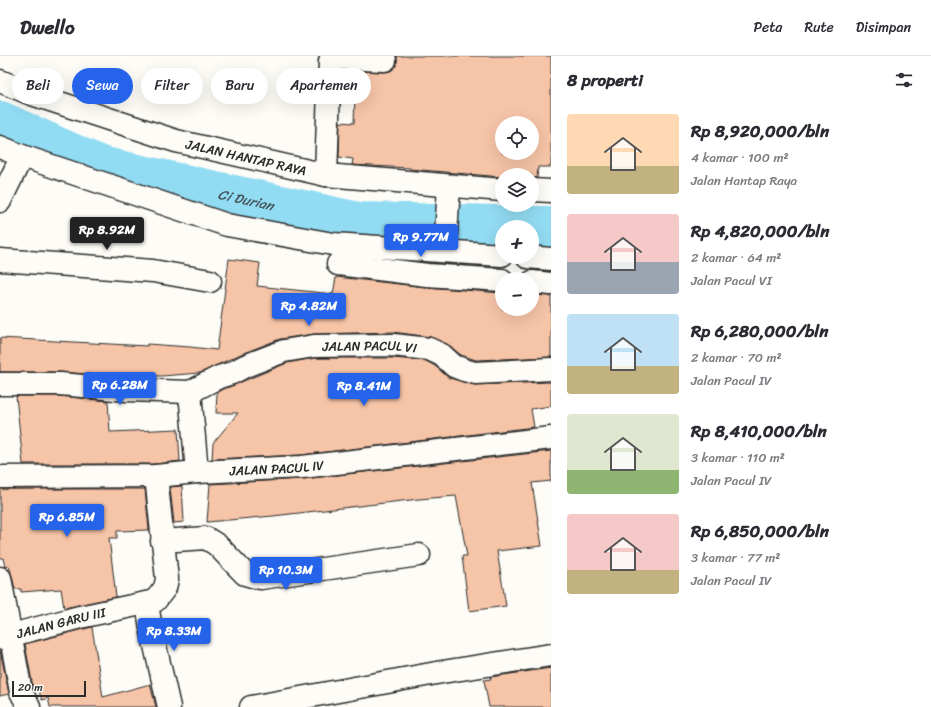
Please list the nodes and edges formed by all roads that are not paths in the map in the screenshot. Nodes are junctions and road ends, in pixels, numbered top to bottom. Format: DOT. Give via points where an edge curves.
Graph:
graph roads {
  1 [pos="386,60"];
  2 [pos="0,80"];
  3 [pos="0,147"];
  4 [pos="22,156"];
  5 [pos="326,175"];
  6 [pos="448,190"];
  7 [pos="495,190"];
  8 [pos="539,190"];
  9 [pos="551,191"];
  10 [pos="0,201"];
  11 [pos="445,247"];
  12 [pos="495,254"];
  13 [pos="539,258"];
  14 [pos="551,259"];
  15 [pos="0,260"];
  16 [pos="338,264"];
  17 [pos="495,280"];
  18 [pos="210,281"];
  19 [pos="539,283"];
  20 [pos="551,284"];
  21 [pos="551,369"];
  22 [pos="0,384"];
  23 [pos="190,392"];
  24 [pos="551,438"];
  25 [pos="198,472"];
  26 [pos="156,476"];
  27 [pos="0,477"];
  28 [pos="162,541"];
  29 [pos="419,555"];
  30 [pos="0,578"];
  31 [pos="147,604"];
  32 [pos="6,636"];
  33 [pos="551,655"];
  34 [pos="320,700"];
  35 [pos="29,707"];
  36 [pos="169,707"];
  37 [pos="251,707"];
  1 -- 5 [label="street" via="334,58 330,61"];
  2 -- 5 [label="street, JALAN HANTAP RAYA" via="29,93 176,141"];
  3 -- 4 [label="street"];
  4 -- 10 [label="street"];
  4 -- 11 [label="street" via="227,226 333,244"];
  5 -- 6 [label="street, JALAN HANTAP RAYA"];
  6 -- 7 [label="street, JALAN HANTAP RAYA"];
  6 -- 11 [label="street"];
  8 -- 9 [label="street"];
  11 -- 12 [label="street"];
  13 -- 14 [label="street"];
  15 -- 18 [label="street" via="153,271"];
  16 -- 17 [label="street" via="427,275"];
  19 -- 20 [label="street"];
  21 -- 23 [label="street, JALAN PACUL VI" via="475,373 454,366 442,355 429,349 393,345 314,346 284,351 219,377"];
  22 -- 23 [label="street" via="60,384"];
  23 -- 25 [label="street"];
  24 -- 25 [label="street, JALAN PACUL IV" via="302,468"];
  25 -- 26 [label="street, JALAN PACUL IV"];
  26 -- 27 [label="street, JALAN PACUL IV"];
  26 -- 28 [label="street"];
  28 -- 29 [label="street" via="206,538 217,545 245,574 261,578"];
  28 -- 31 [label="street" via="167,579 165,588 155,601"];
  30 -- 32 [label="street"];
  31 -- 32 [label="street, JALAN GARU III"];
  31 -- 36 [label="street"];
  32 -- 35 [label="street" via="21,692"];
  33 -- 34 [label="street"];
  34 -- 37 [label="street"];
}
